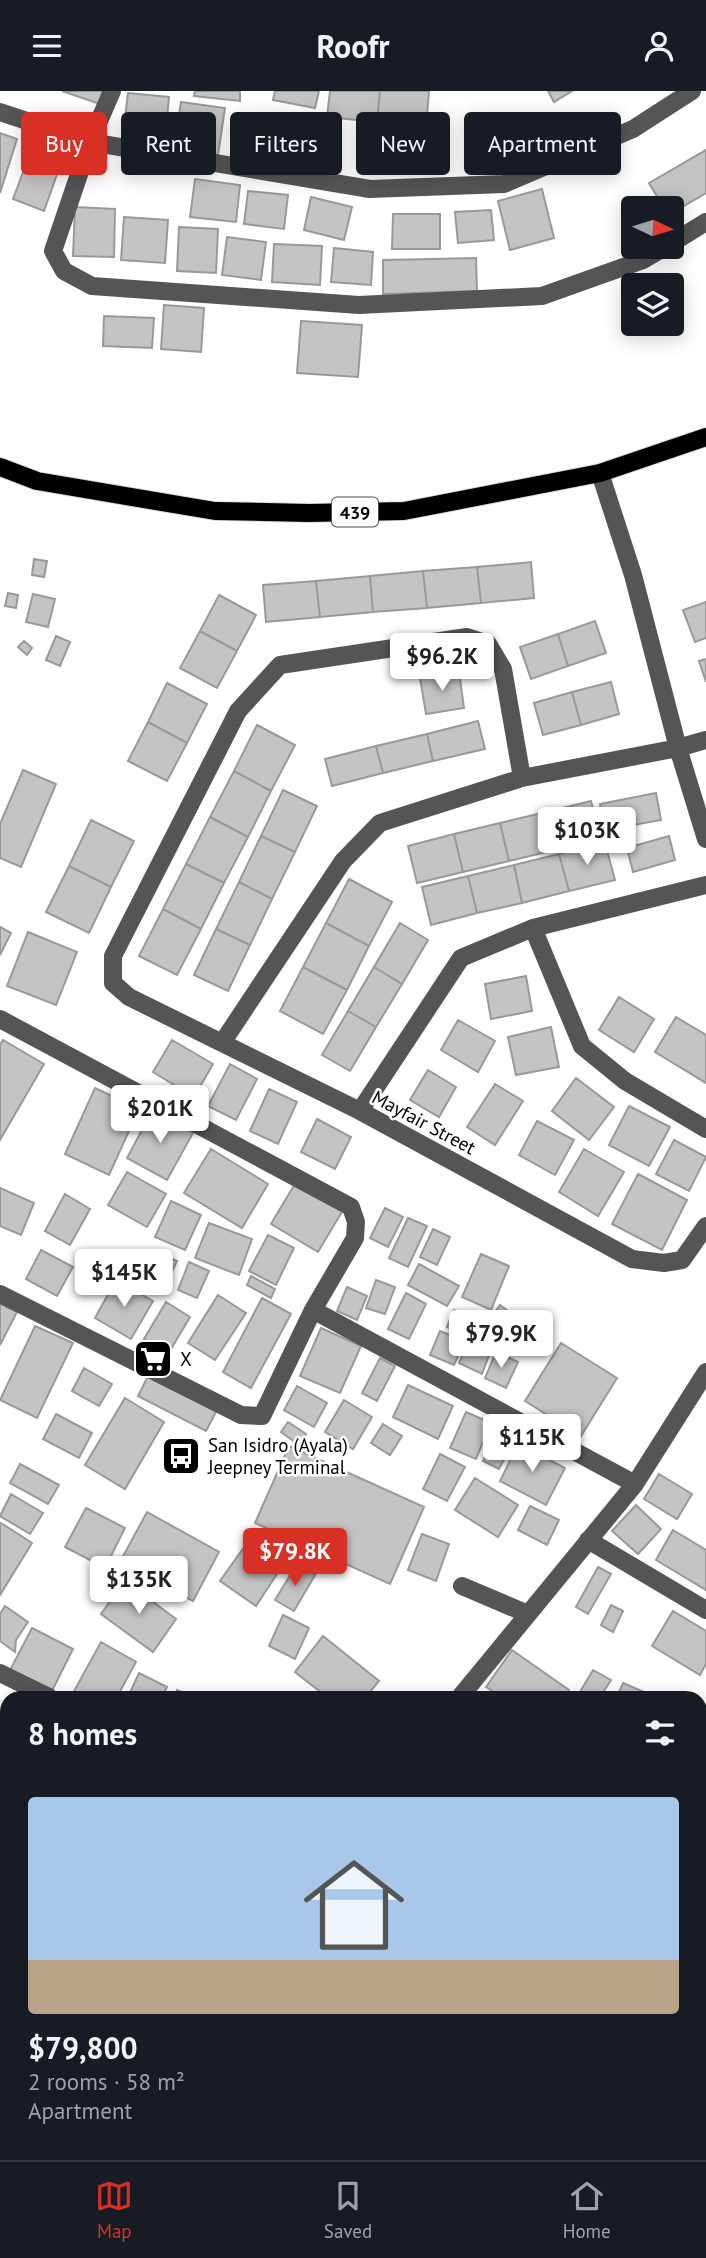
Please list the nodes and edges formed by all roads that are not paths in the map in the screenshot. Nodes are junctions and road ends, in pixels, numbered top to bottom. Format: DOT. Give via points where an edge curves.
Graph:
graph roads {
  1 [pos="112,91"];
  2 [pos="692,91"];
  3 [pos="0,112"];
  4 [pos="103,112"];
  5 [pos="21,119"];
  6 [pos="107,145"];
  7 [pos="79,175"];
  8 [pos="706,222"];
  9 [pos="684,236"];
  10 [pos="645,259"];
  11 [pos="706,436"];
  12 [pos="0,467"];
  13 [pos="600,473"];
  14 [pos="706,740"];
  15 [pos="678,748"];
  16 [pos="522,778"];
  17 [pos="706,839"];
  18 [pos="706,885"];
  19 [pos="533,927"];
  20 [pos="0,1019"];
  21 [pos="222,1043"];
  22 [pos="360,1111"];
  23 [pos="706,1129"];
  24 [pos="706,1226"];
  25 [pos="0,1294"];
  26 [pos="313,1310"];
  27 [pos="706,1372"];
  28 [pos="635,1484"];
  29 [pos="588,1540"];
  30 [pos="462,1586"];
  31 [pos="706,1611"];
  32 [pos="528,1614"];
  33 [pos="0,1673"];
  34 [pos="36,1691"];
  35 [pos="465,1691"];
  1 -- 4 [label="street"];
  2 -- 6 [label="street" via="633,129 504,184 370,189"];
  3 -- 5 [label="street"];
  7 -- 10 [label="street" via="53,251 64,271 92,286 359,305 542,296"];
  8 -- 9 [label="street"];
  11 -- 13 [label="main road, 439"];
  12 -- 13 [label="main road, 439" via="37,481 215,510 309,513 404,511"];
  13 -- 15 [label="street" via="633,575"];
  14 -- 15 [label="street"];
  15 -- 16 [label="street"];
  15 -- 17 [label="street"];
  16 -- 21 [label="street" via="380,823 343,862"];
  16 -- 21 [label="street, Mayfair Street" via="503,669 488,644 467,636 280,665 238,712 113,956 113,983 129,997"];
  18 -- 19 [label="street"];
  19 -- 22 [label="street" via="461,958"];
  19 -- 23 [label="street" via="582,1046 625,1081"];
  20 -- 26 [label="street" via="351,1207 355,1238"];
  21 -- 22 [label="street, Mayfair Street"];
  22 -- 24 [label="street, Mayfair Street" via="632,1259 682,1260"];
  25 -- 26 [label="street" via="253,1417 262,1416"];
  26 -- 28 [label="street"];
  27 -- 28 [label="street"];
  28 -- 29 [label="street"];
  29 -- 31 [label="street"];
  29 -- 32 [label="street"];
  30 -- 32 [label="street"];
  32 -- 35 [label="street"];
  33 -- 34 [label="street"];
}
